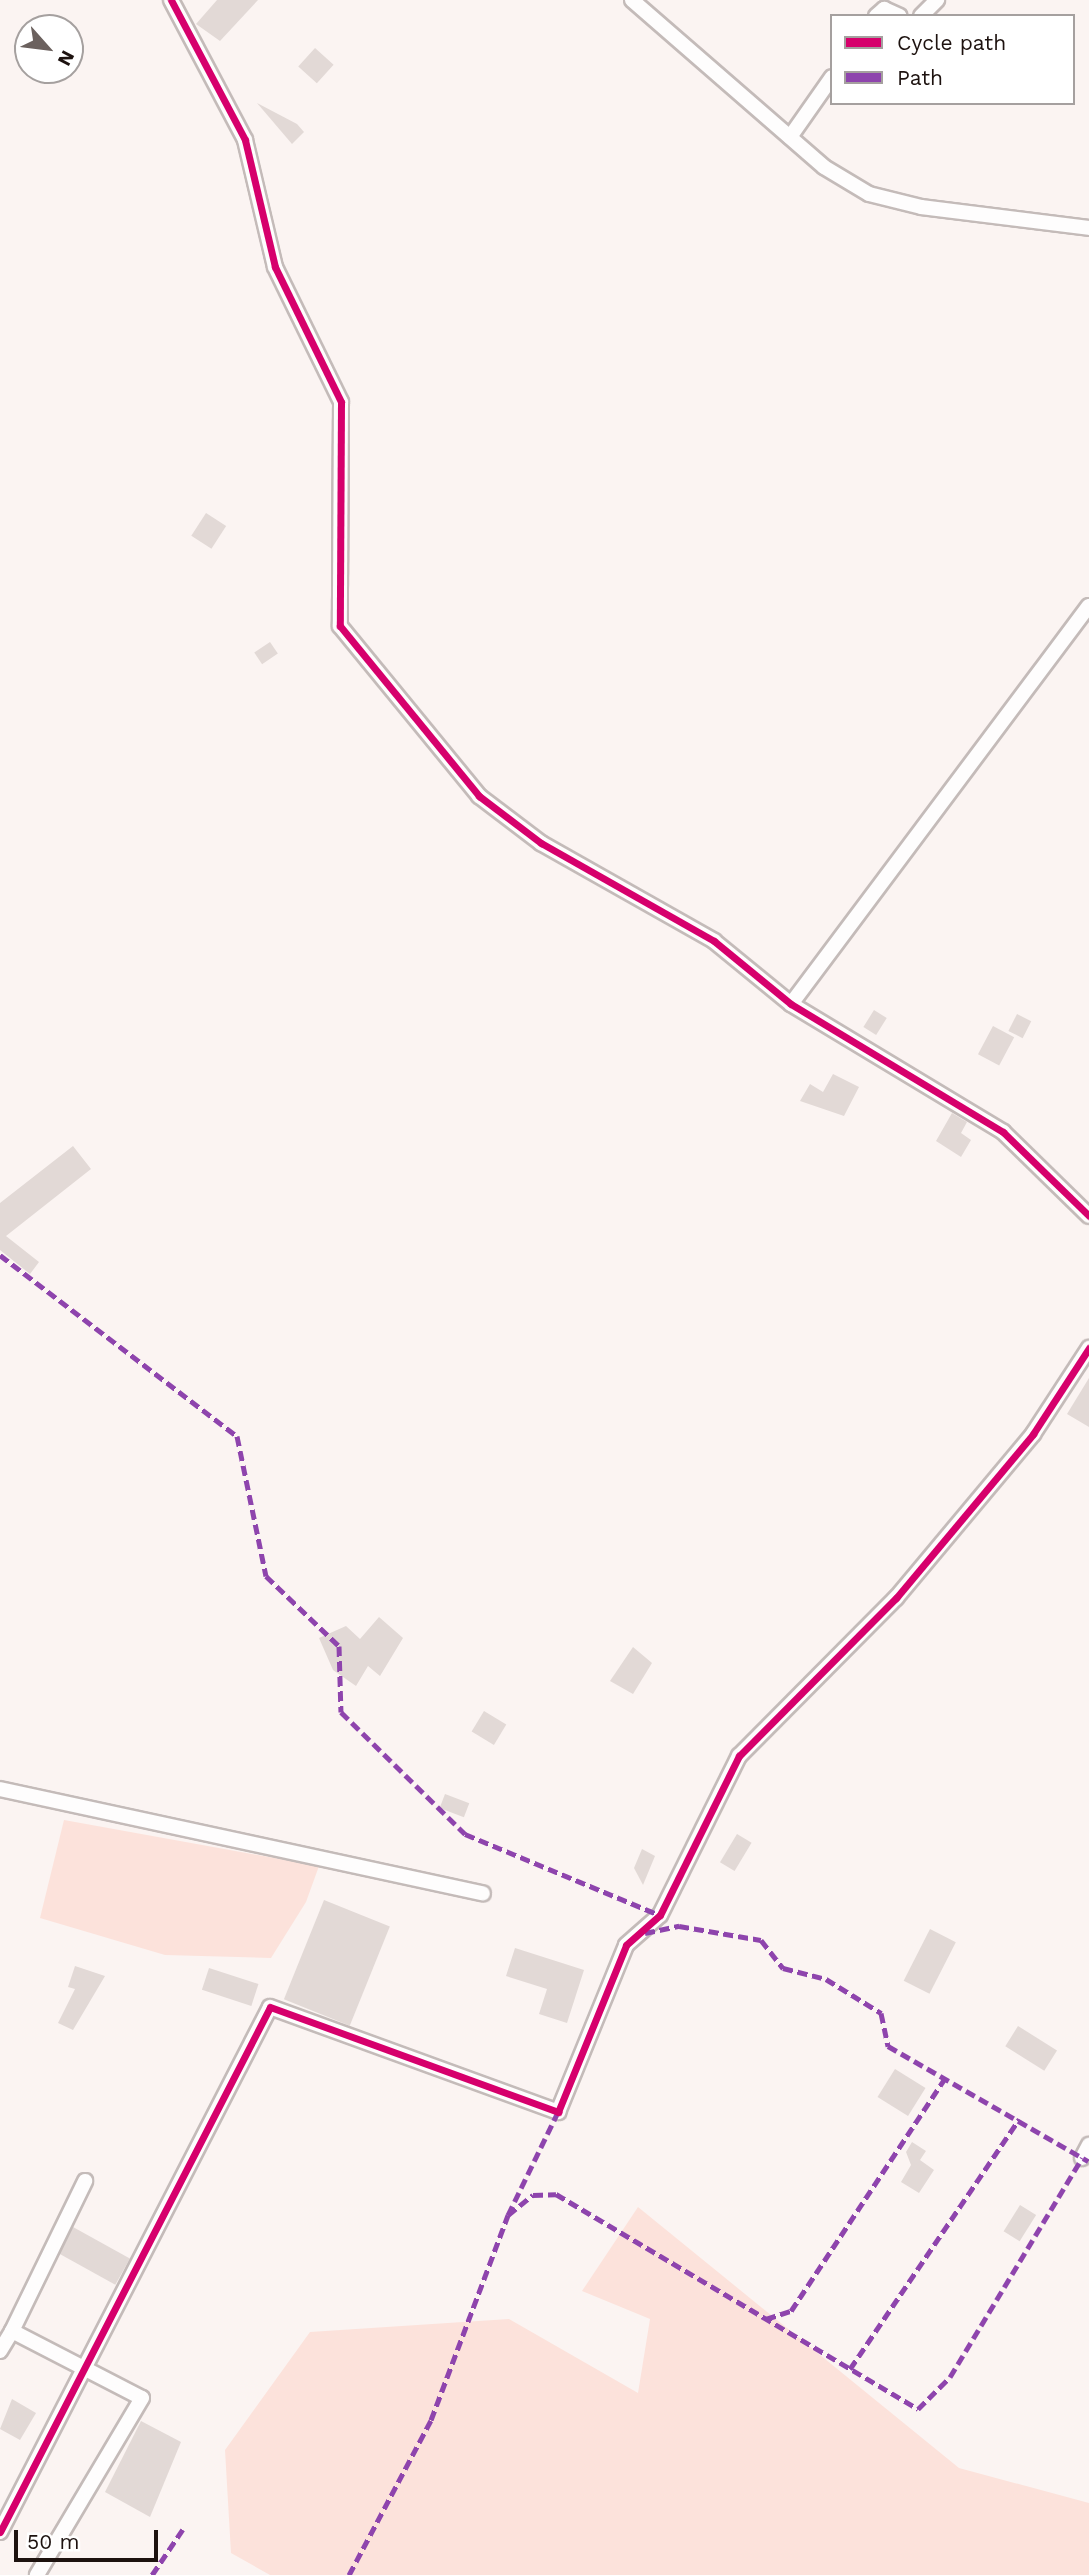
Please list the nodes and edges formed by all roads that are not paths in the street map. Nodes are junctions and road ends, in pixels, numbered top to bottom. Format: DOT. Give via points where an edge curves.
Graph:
graph roads {
  1 [pos="171,0"];
  2 [pos="632,0"];
  3 [pos="937,0"];
  4 [pos="878,14"];
  5 [pos="895,14"];
  6 [pos="923,14"];
  7 [pos="830,80"];
  8 [pos="790,137"];
  9 [pos="1089,228"];
  10 [pos="1089,606"];
  11 [pos="791,1004"];
  12 [pos="1089,1216"];
  13 [pos="1089,1348"];
  14 [pos="0,1789"];
  15 [pos="483,1892"];
  16 [pos="85,2181"];
  17 [pos="12,2331"];
  18 [pos="0,2351"];
  19 [pos="84,2368"];
  20 [pos="0,2532"];
  21 [pos="37,2575"];
  1 -- 11 [label="street" via="245,140 275,267 341,402 340,626 479,796 541,843 713,941"];
  2 -- 8 [label="street"];
  3 -- 6 [label="street"];
  4 -- 5 [label="street" via="884,9"];
  7 -- 8 [label="street"];
  8 -- 9 [label="street" via="869,194 921,207"];
  10 -- 11 [label="street"];
  11 -- 12 [label="street" via="1003,1132"];
  13 -- 19 [label="street" via="1033,1433 896,1598 739,1756 660,1915 626,1945 558,2112 270,2007"];
  14 -- 15 [label="street"];
  16 -- 17 [label="street"];
  17 -- 18 [label="street"];
  17 -- 19 [label="street"];
  19 -- 20 [label="street"];
  19 -- 21 [label="street" via="142,2398"];
}
